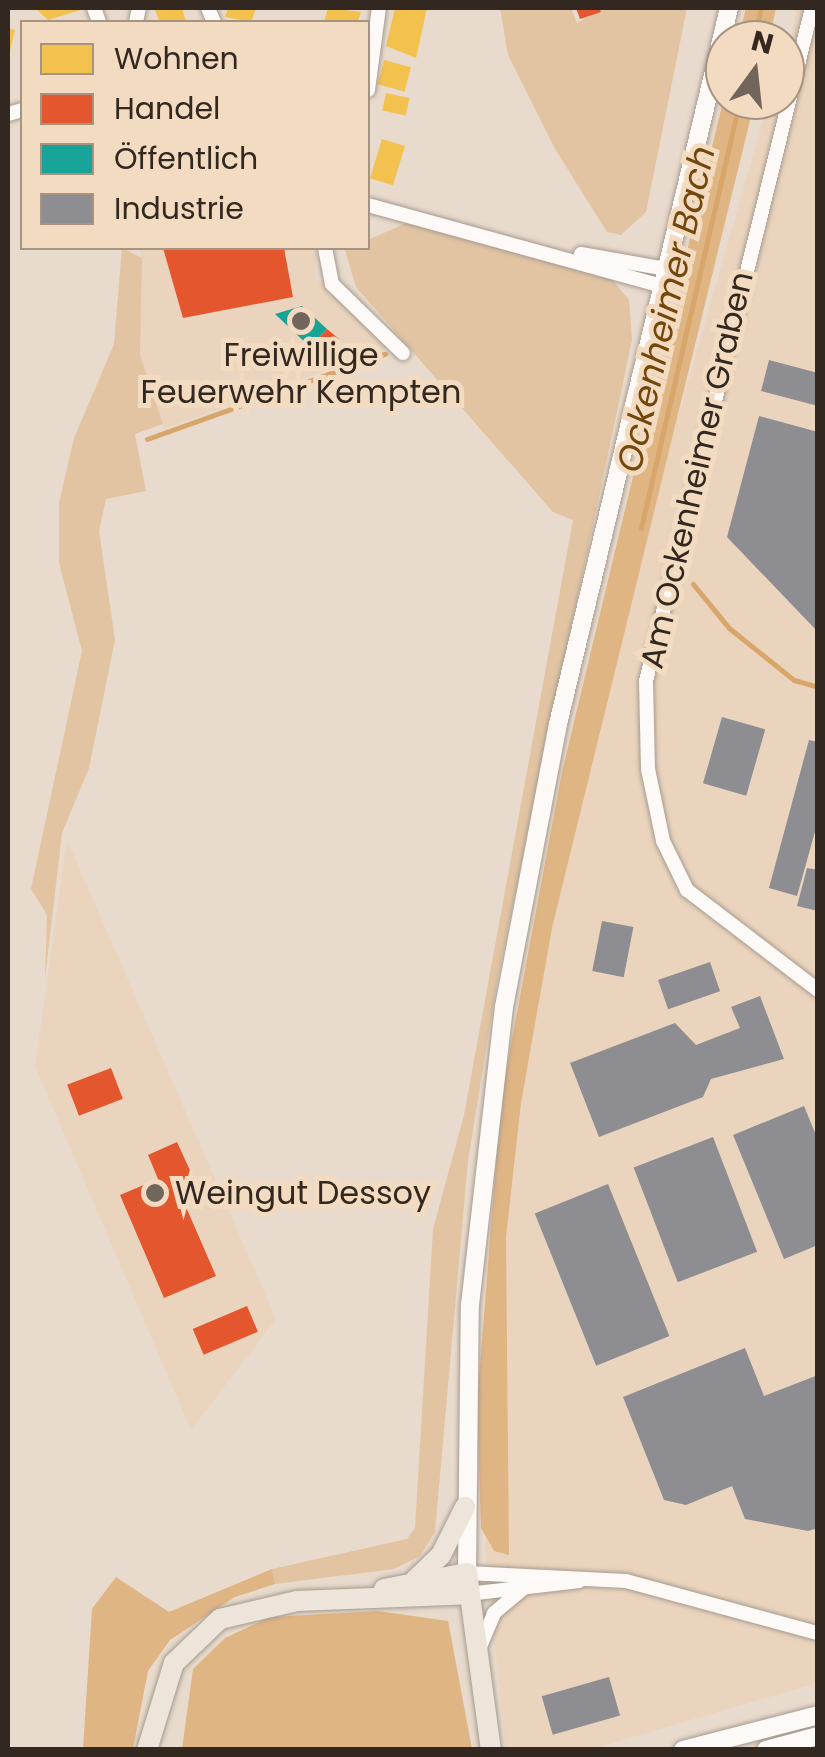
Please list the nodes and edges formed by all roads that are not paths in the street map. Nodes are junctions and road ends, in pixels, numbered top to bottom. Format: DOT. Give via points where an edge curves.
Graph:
graph roads {
  1 [pos="379,8"];
  2 [pos="729,8"];
  3 [pos="812,8"];
  4 [pos="370,75"];
  5 [pos="370,205"];
  6 [pos="325,250"];
  7 [pos="664,277"];
  8 [pos="402,353"];
  9 [pos="818,990"];
  10 [pos="465,1507"];
  11 [pos="600,1579"];
  12 [pos="415,1580"];
  13 [pos="468,1583"];
  14 [pos="525,1588"];
  15 [pos="372,1593"];
  16 [pos="818,1632"];
  17 [pos="476,1660"];
  18 [pos="156,1711"];
  19 [pos="818,1714"];
  20 [pos="818,1736"];
  21 [pos="147,1750"];
  22 [pos="160,1750"];
  23 [pos="490,1750"];
  24 [pos="683,1750"];
  25 [pos="766,1750"];
  1 -- 4 [label="street"];
  2 -- 7 [label="main road"];
  3 -- 9 [label="street, Am Ockenheimer Graben" via="646,681 648,769 663,842 688,890"];
  5 -- 7 [label="street"];
  6 -- 8 [label="street" via="332,284"];
  7 -- 10 [label="main road" via="558,724 504,1007 474,1251"];
  10 -- 12 [label="main road" via="441,1555"];
  10 -- 13 [label="main road"];
  11 -- 13 [label="street"];
  11 -- 14 [label="street"];
  11 -- 16 [label="street"];
  12 -- 13 [label="main road"];
  12 -- 15 [label="main road"];
  13 -- 14 [label="street"];
  13 -- 15 [label="main road"];
  13 -- 17 [label="main road"];
  14 -- 17 [label="street" via="494,1613"];
  15 -- 18 [label="main road" via="263,1604 220,1620 174,1664"];
  17 -- 23 [label="main road"];
  18 -- 21 [label="main road"];
  18 -- 22 [label="main road"];
  19 -- 24 [label="main road"];
  20 -- 25 [label="main road"];
}
